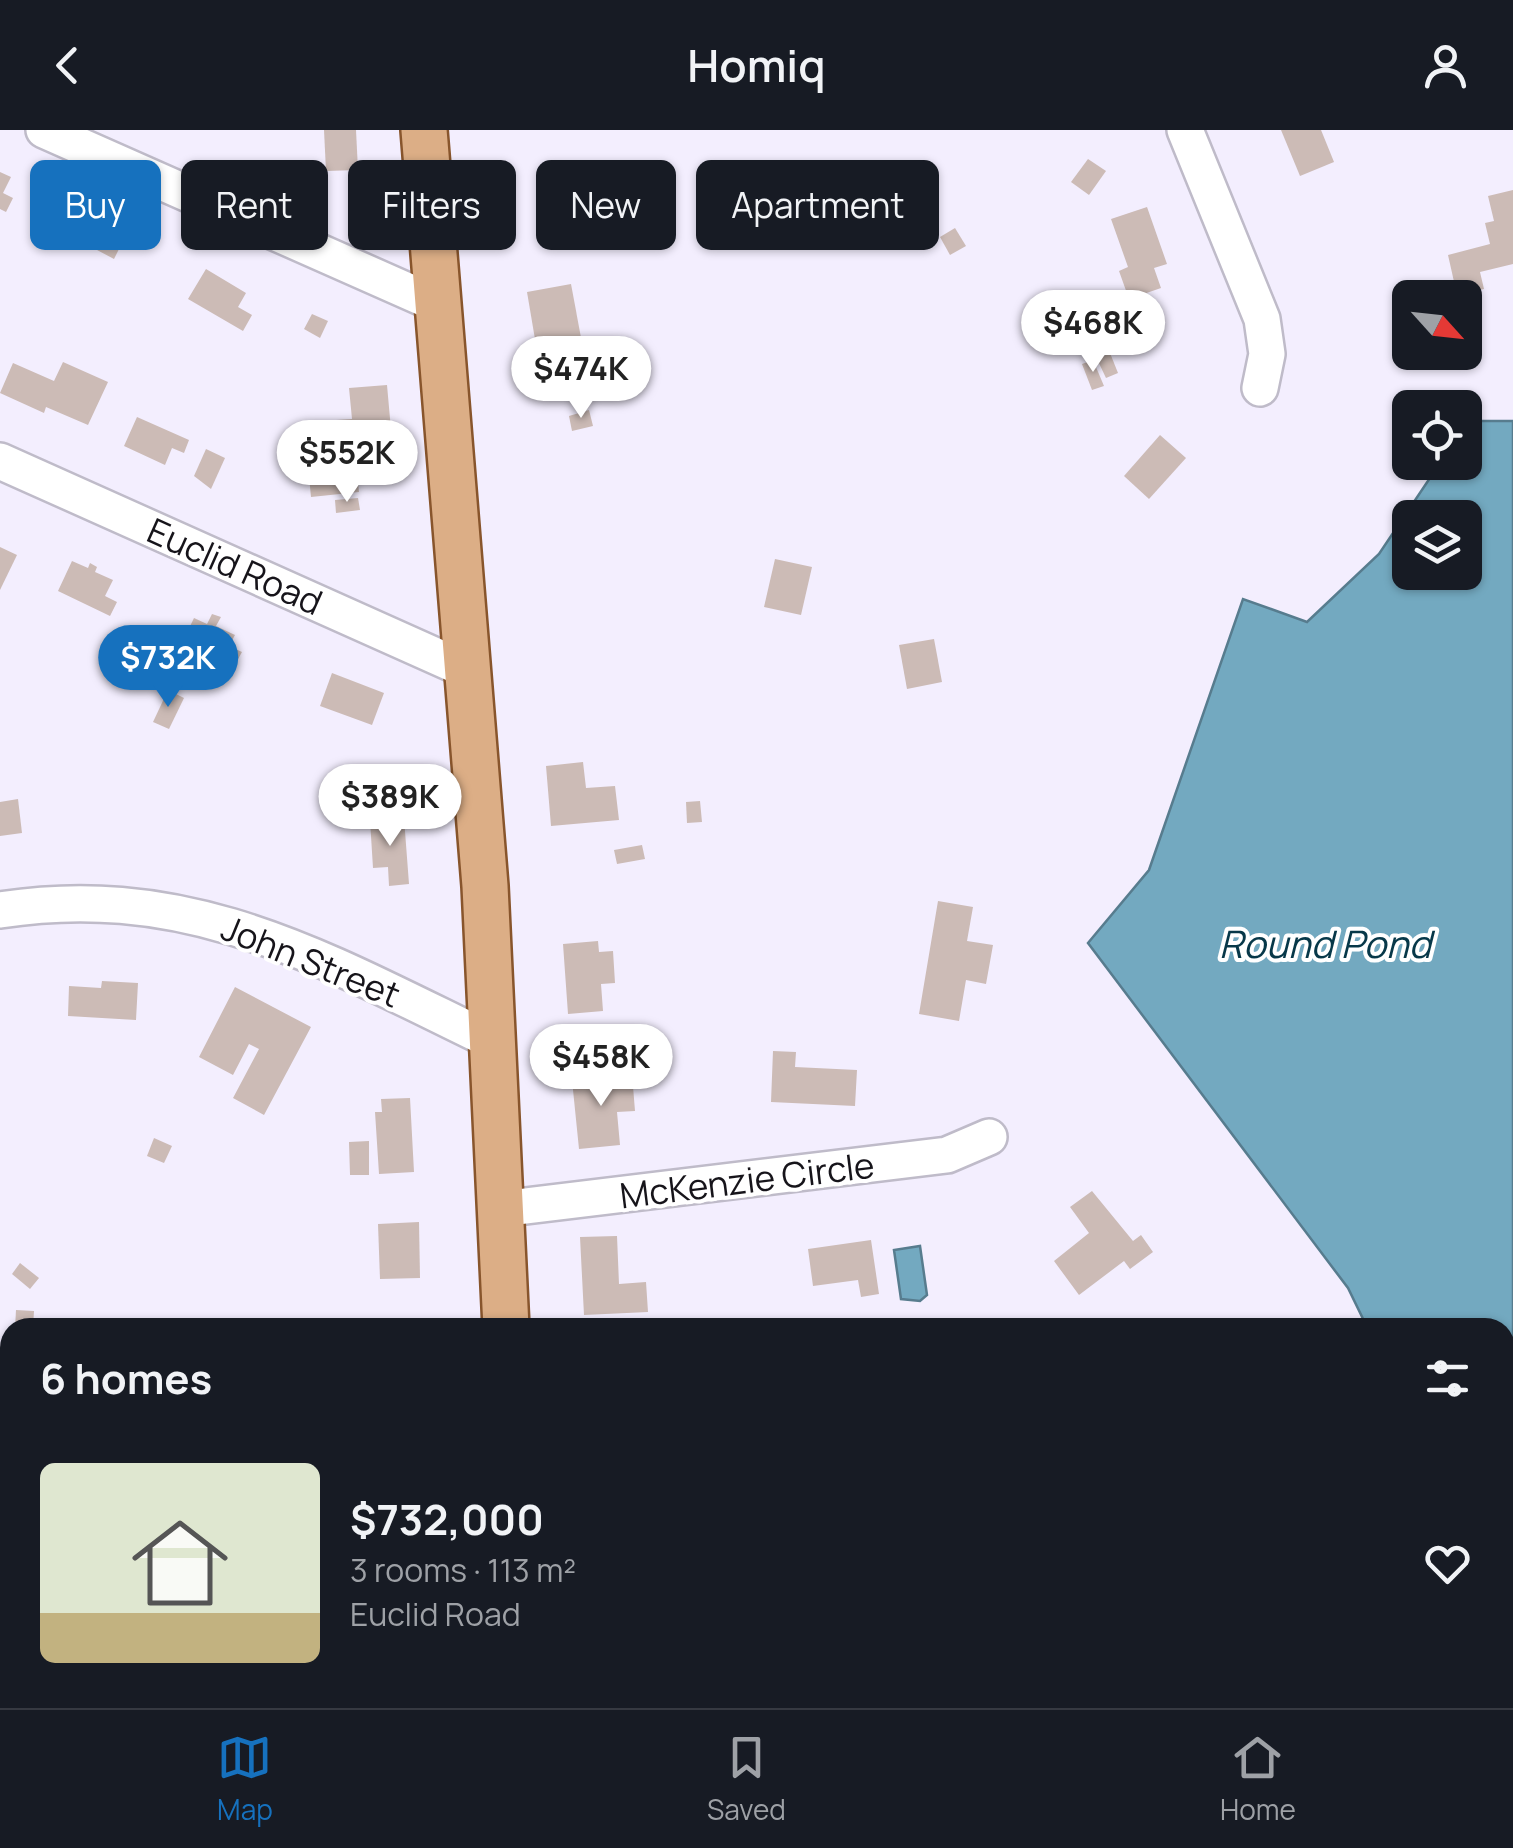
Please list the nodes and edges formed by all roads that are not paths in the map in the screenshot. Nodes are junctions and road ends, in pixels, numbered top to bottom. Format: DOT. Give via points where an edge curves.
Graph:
graph roads {
  1 [pos="44,130"];
  2 [pos="424,130"];
  3 [pos="1185,130"];
  4 [pos="438,305"];
  5 [pos="1260,388"];
  6 [pos="0,461"];
  7 [pos="469,671"];
  8 [pos="0,910"];
  9 [pos="494,1042"];
  10 [pos="989,1137"];
  11 [pos="502,1209"];
  12 [pos="506,1318"];
  1 -- 4 [label="street"];
  2 -- 4 [label="main road"];
  3 -- 5 [label="street" via="1262,319 1267,354"];
  4 -- 7 [label="main road"];
  6 -- 7 [label="street, Euclid Road"];
  7 -- 9 [label="main road"];
  8 -- 9 [label="street, John Street" via="142,904 229,923"];
  9 -- 11 [label="main road"];
  10 -- 11 [label="street, McKenzie Circle" via="947,1155"];
  11 -- 12 [label="main road"];
}
